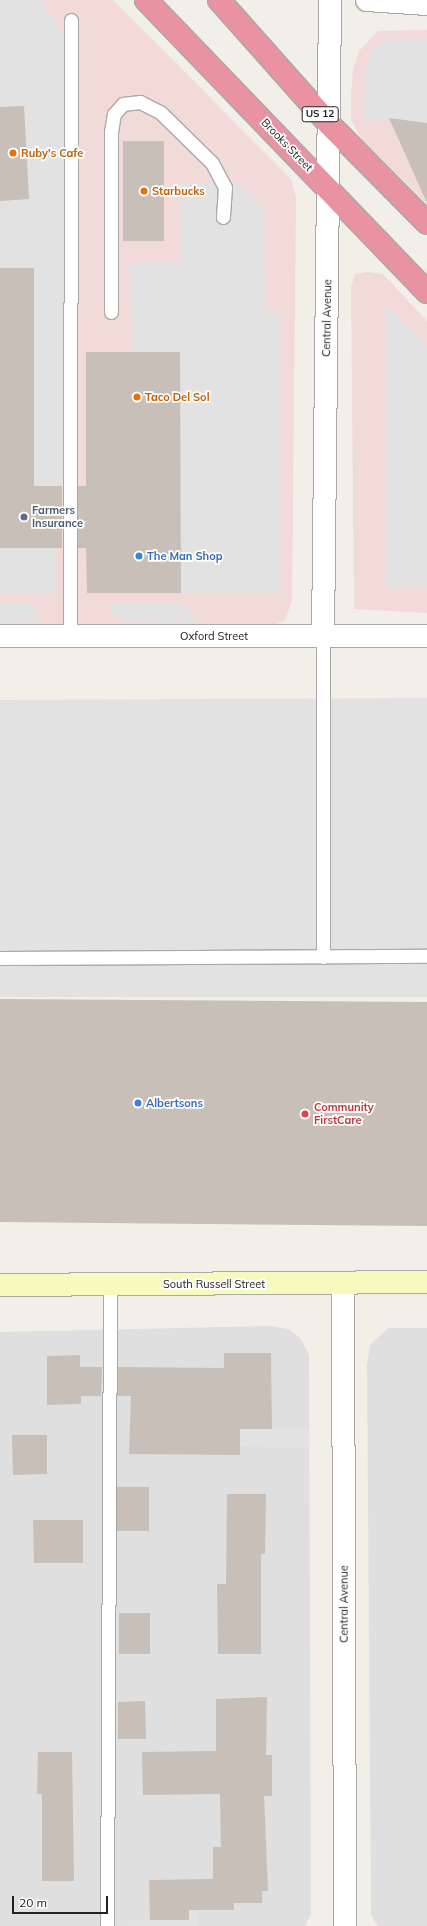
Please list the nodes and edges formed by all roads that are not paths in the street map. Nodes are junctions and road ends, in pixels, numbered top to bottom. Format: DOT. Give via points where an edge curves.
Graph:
graph roads {
  1 [pos="146,0"];
  2 [pos="219,0"];
  3 [pos="330,0"];
  4 [pos="367,0"];
  5 [pos="427,4"];
  6 [pos="71,20"];
  7 [pos="329,124"];
  8 [pos="328,188"];
  9 [pos="224,217"];
  10 [pos="427,223"];
  11 [pos="427,292"];
  12 [pos="111,312"];
  13 [pos="0,636"];
  14 [pos="70,636"];
  15 [pos="427,636"];
  16 [pos="324,637"];
  17 [pos="427,956"];
  18 [pos="324,957"];
  19 [pos="0,958"];
  20 [pos="427,1282"];
  21 [pos="343,1283"];
  22 [pos="110,1284"];
  23 [pos="0,1285"];
  24 [pos="107,1926"];
  25 [pos="345,1926"];
  1 -- 8 [label="highway, Brooks Street"];
  2 -- 7 [label="highway, US 12"];
  3 -- 7 [label="street, Central Avenue"];
  4 -- 5 [label="street"];
  6 -- 14 [label="lane"];
  7 -- 8 [label="street, Central Avenue"];
  7 -- 10 [label="highway, US 12"];
  8 -- 11 [label="highway, Brooks Street"];
  8 -- 16 [label="street, Central Avenue"];
  9 -- 12 [label="lane" via="224,188 212,163 160,112 140,102 123,104 114,114 111,132"];
  13 -- 14 [label="street, Oxford Street"];
  14 -- 16 [label="street, Oxford Street"];
  15 -- 16 [label="street, Oxford Street"];
  16 -- 18 [label="lane"];
  17 -- 18 [label="lane"];
  18 -- 19 [label="lane"];
  20 -- 21 [label="main road, South Russell Street"];
  21 -- 22 [label="main road, South Russell Street"];
  21 -- 25 [label="street, Central Avenue"];
  22 -- 23 [label="main road, South Russell Street"];
  22 -- 24 [label="lane"];
}
